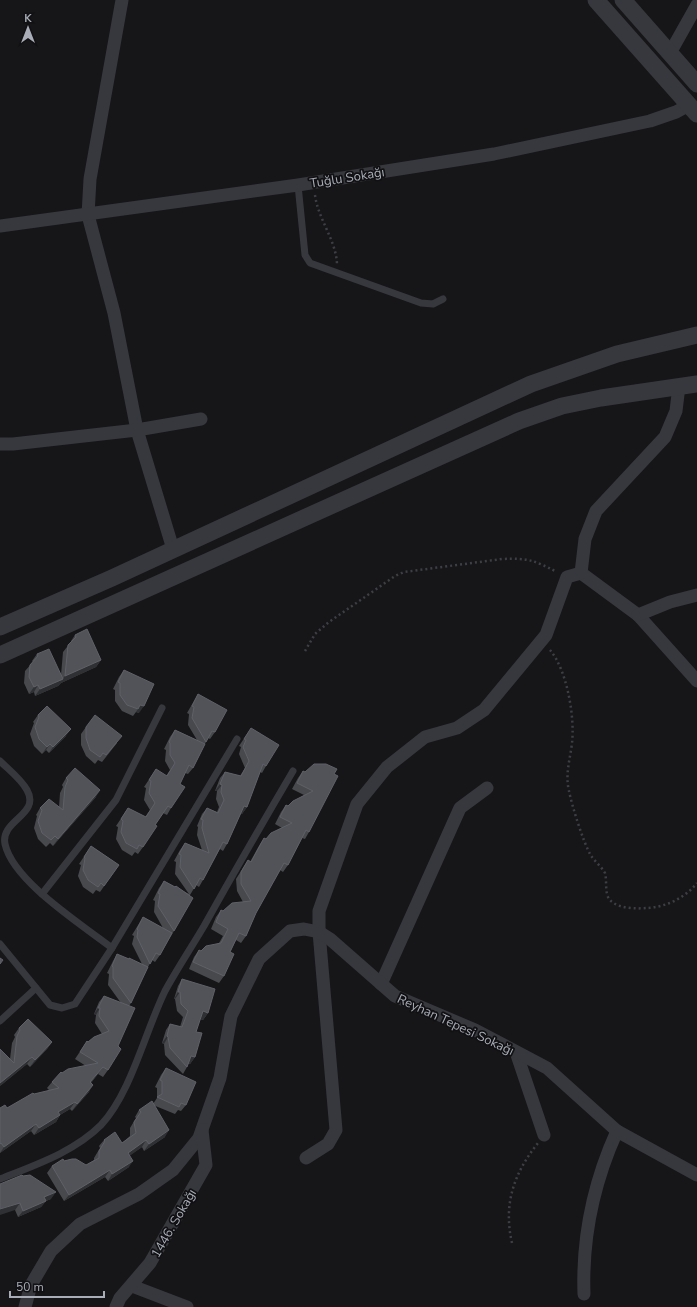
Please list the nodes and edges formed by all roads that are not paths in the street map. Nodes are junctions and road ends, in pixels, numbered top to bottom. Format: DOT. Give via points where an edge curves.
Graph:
graph roads {
  1 [pos="122,0"];
  2 [pos="596,0"];
  3 [pos="623,0"];
  4 [pos="697,5"];
  5 [pos="670,53"];
  6 [pos="697,84"];
  7 [pos="693,110"];
  8 [pos="298,185"];
  9 [pos="88,215"];
  10 [pos="0,226"];
  11 [pos="443,299"];
  12 [pos="697,335"];
  13 [pos="697,384"];
  14 [pos="679,386"];
  15 [pos="201,419"];
  16 [pos="137,430"];
  17 [pos="0,444"];
  18 [pos="173,549"];
  19 [pos="582,573"];
  20 [pos="697,595"];
  21 [pos="638,616"];
  22 [pos="0,627"];
  23 [pos="0,655"];
  24 [pos="697,681"];
  25 [pos="162,708"];
  26 [pos="237,739"];
  27 [pos="0,761"];
  28 [pos="293,771"];
  29 [pos="487,788"];
  30 [pos="42,894"];
  31 [pos="319,932"];
  32 [pos="0,944"];
  33 [pos="112,948"];
  34 [pos="381,984"];
  35 [pos="36,988"];
  36 [pos="0,1021"];
  37 [pos="516,1052"];
  38 [pos="202,1129"];
  39 [pos="617,1131"];
  40 [pos="544,1135"];
  41 [pos="306,1158"];
  42 [pos="697,1175"];
  43 [pos="0,1179"];
  44 [pos="132,1286"];
  45 [pos="584,1294"];
  46 [pos="25,1307"];
  47 [pos="116,1307"];
  48 [pos="187,1307"];
  1 -- 9 [label="street" via="90,179"];
  2 -- 7 [label="street"];
  3 -- 5 [label="street"];
  4 -- 5 [label="street"];
  5 -- 6 [label="street"];
  7 -- 8 [label="street, Tuğlu Sokağı" via="553,142"];
  8 -- 9 [label="street, Tuğlu Sokağı"];
  8 -- 11 [label="lane" via="307,259 314,265 421,303 433,304"];
  9 -- 10 [label="street, Tuğlu Sokağı"];
  9 -- 16 [label="street" via="114,313"];
  12 -- 18 [label="street" via="617,354 531,384"];
  13 -- 14 [label="street"];
  14 -- 19 [label="street" via="676,411 665,437 596,511 585,539"];
  14 -- 23 [label="street" via="562,406 519,421"];
  15 -- 16 [label="street"];
  16 -- 17 [label="street"];
  16 -- 18 [label="street"];
  18 -- 22 [label="street"];
  19 -- 21 [label="street"];
  19 -- 31 [label="street" via="567,577 546,635 484,710 457,728 425,737 387,767 357,804 319,911"];
  20 -- 21 [label="street" via="670,602"];
  21 -- 24 [label="street"];
  25 -- 30 [label="lane" via="116,800"];
  26 -- 33 [label="lane"];
  27 -- 30 [label="lane" via="24,786 30,799 27,811 7,829 5,843 19,872"];
  28 -- 43 [label="lane" via="166,990 131,1073 109,1115 94,1132 77,1144 47,1160"];
  29 -- 34 [label="street" via="460,808"];
  30 -- 33 [label="lane"];
  31 -- 34 [label="street, Reyhan Tepesi Sokağı"];
  31 -- 38 [label="street" via="290,931 259,959 231,1016 220,1078"];
  31 -- 41 [label="street" via="336,1130 328,1144"];
  32 -- 35 [label="lane"];
  33 -- 35 [label="lane" via="75,1004 58,1008 50,1005"];
  34 -- 37 [label="street, Reyhan Tepesi Sokağı" via="395,996 475,1030"];
  35 -- 36 [label="lane"];
  37 -- 39 [label="street, Reyhan Tepesi Sokağı" via="546,1068"];
  37 -- 40 [label="street"];
  38 -- 44 [label="street, 1446. Sokağı" via="206,1165 150,1263"];
  38 -- 46 [label="street" via="199,1138 173,1170 139,1194 80,1224 51,1251 31,1284"];
  39 -- 42 [label="street, Reyhan Tepesi Sokağı"];
  39 -- 45 [label="street" via="600,1170 592,1199 584,1246"];
  44 -- 47 [label="street, 1446. Sokağı" via="120,1298"];
  44 -- 48 [label="street"];
}
